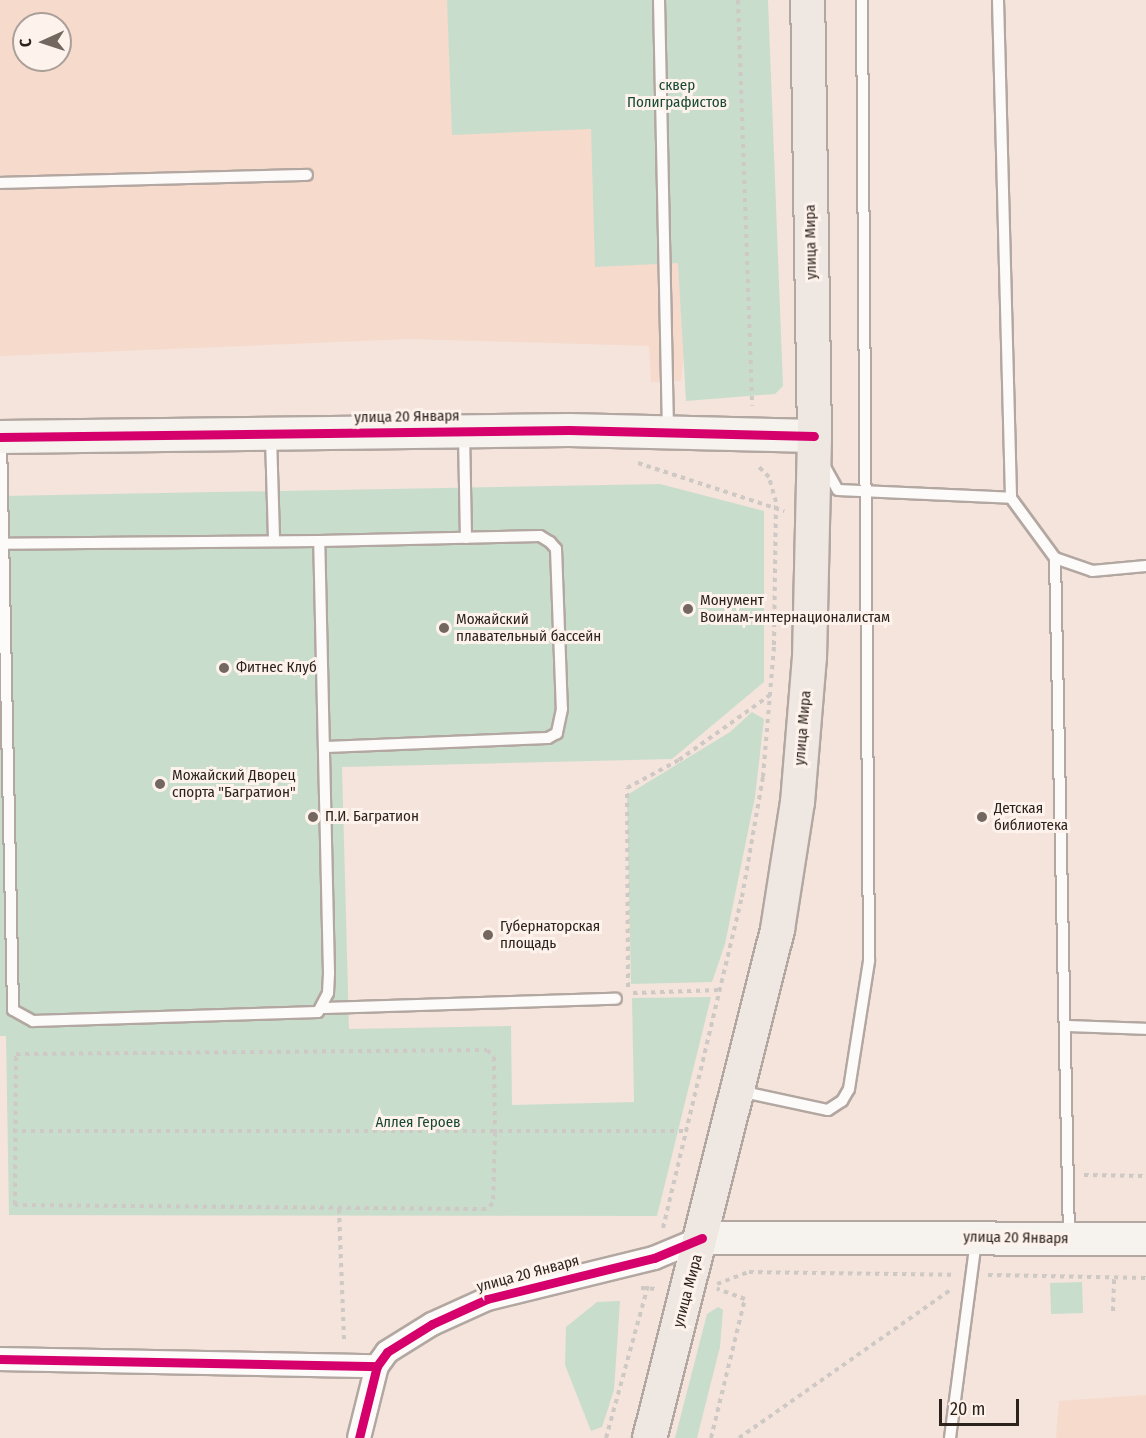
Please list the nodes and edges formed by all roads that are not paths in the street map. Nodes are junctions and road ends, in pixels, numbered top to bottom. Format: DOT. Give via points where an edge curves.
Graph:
graph roads {
  1 [pos="659,0"];
  2 [pos="807,0"];
  3 [pos="862,0"];
  4 [pos="998,0"];
  5 [pos="307,175"];
  6 [pos="0,183"];
  7 [pos="464,431"];
  8 [pos="669,432"];
  9 [pos="271,433"];
  10 [pos="814,436"];
  11 [pos="0,437"];
  12 [pos="865,492"];
  13 [pos="1011,498"];
  14 [pos="274,537"];
  15 [pos="466,538"];
  16 [pos="319,541"];
  17 [pos="3,544"];
  18 [pos="1055,558"];
  19 [pos="1146,566"];
  20 [pos="325,747"];
  21 [pos="616,999"];
  22 [pos="322,1008"];
  23 [pos="1066,1026"];
  24 [pos="1146,1029"];
  25 [pos="739,1091"];
  26 [pos="702,1238"];
  27 [pos="976,1238"];
  28 [pos="1069,1238"];
  29 [pos="1146,1239"];
  30 [pos="0,1359"];
  31 [pos="377,1366"];
  32 [pos="359,1438"];
  33 [pos="649,1438"];
  34 [pos="950,1438"];
  1 -- 8 [label="lane"];
  2 -- 10 [label="main road, улица Мира"];
  3 -- 12 [label="lane"];
  4 -- 13 [label="lane"];
  5 -- 6 [label="lane"];
  7 -- 8 [label="street, улица 20 Января"];
  7 -- 9 [label="street, улица 20 Января"];
  7 -- 15 [label="lane"];
  8 -- 10 [label="street, улица 20 Января"];
  9 -- 11 [label="street, улица 20 Января"];
  9 -- 14 [label="lane"];
  10 -- 12 [label="lane" via="831,485"];
  10 -- 25 [label="main road, улица Мира" via="808,657 797,802 777,929"];
  11 -- 17 [label="lane"];
  12 -- 13 [label="lane"];
  12 -- 25 [label="lane" via="869,961 849,1089 828,1110"];
  13 -- 18 [label="lane"];
  14 -- 16 [label="lane"];
  14 -- 17 [label="lane"];
  15 -- 16 [label="lane"];
  15 -- 20 [label="lane" via="540,536 556,549 562,710 557,733 548,738"];
  16 -- 20 [label="lane"];
  17 -- 22 [label="lane" via="13,1010 33,1021 309,1015"];
  18 -- 19 [label="lane" via="1092,571"];
  18 -- 23 [label="lane"];
  20 -- 22 [label="lane" via="329,973"];
  21 -- 22 [label="lane"];
  23 -- 24 [label="lane"];
  23 -- 28 [label="lane"];
  25 -- 26 [label="main road, улица Мира"];
  26 -- 27 [label="street, улица 20 Января"];
  26 -- 31 [label="street, улица 20 Января" via="654,1258 487,1299 404,1341"];
  26 -- 33 [label="main road, улица Мира"];
  27 -- 28 [label="street, улица 20 Января"];
  27 -- 34 [label="lane"];
  28 -- 29 [label="street, улица 20 Января"];
  30 -- 31 [label="street"];
  31 -- 32 [label="street"];
}
